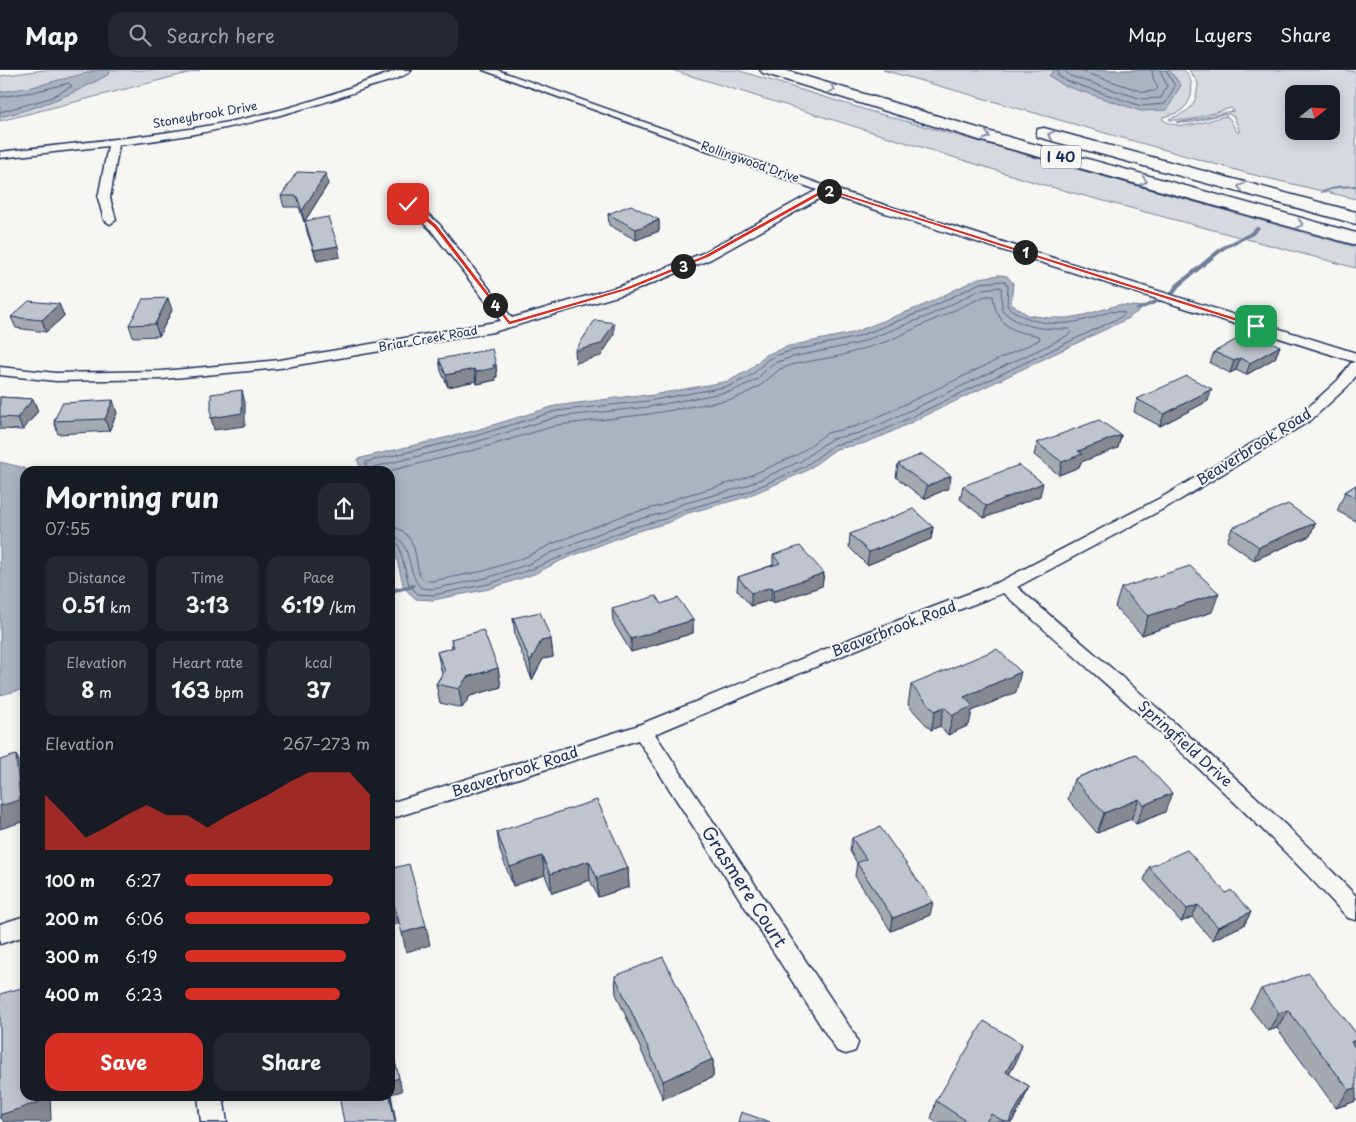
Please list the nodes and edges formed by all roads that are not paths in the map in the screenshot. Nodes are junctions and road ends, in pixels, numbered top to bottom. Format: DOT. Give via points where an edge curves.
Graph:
graph roads {
  1 [pos="407,70"];
  2 [pos="488,70"];
  3 [pos="768,70"];
  4 [pos="1030,129"];
  5 [pos="114,144"];
  6 [pos="0,155"];
  7 [pos="830,190"];
  8 [pos="398,201"];
  9 [pos="1356,218"];
  10 [pos="110,220"];
  11 [pos="1356,239"];
  12 [pos="509,323"];
  13 [pos="1356,358"];
  14 [pos="1356,366"];
  15 [pos="0,371"];
  16 [pos="1005,586"];
  17 [pos="643,731"];
  18 [pos="395,810"];
  19 [pos="1356,911"];
  20 [pos="20,928"];
  21 [pos="0,934"];
  22 [pos="846,1043"];
  23 [pos="211,1101"];
  24 [pos="214,1122"];
  1 -- 5 [label="street, Stoneybrook Drive" via="274,115"];
  2 -- 7 [label="street, Rollingwood Drive"];
  3 -- 11 [label="highway, I 40, one-way" via="1004,141"];
  9 -- 4 [label="highway, I 40, one-way"];
  5 -- 6 [label="street, Stoneybrook Drive"];
  5 -- 10 [label="street" via="104,198"];
  7 -- 12 [label="street, Briar Creek Road" via="707,256 626,289"];
  7 -- 13 [label="street, Rollingwood Drive"];
  8 -- 12 [label="street" via="408,204 436,227"];
  12 -- 15 [label="street, Briar Creek Road" via="280,364 172,374 56,377"];
  14 -- 16 [label="street, Beaverbrook Road" via="1343,383 1306,417 1172,498"];
  16 -- 17 [label="street, Beaverbrook Road" via="870,637"];
  16 -- 19 [label="street, Springfield Drive" via="1214,767 1325,876"];
  17 -- 18 [label="street, Beaverbrook Road"];
  17 -- 22 [label="street, Grasmere Court"];
  20 -- 21 [label="street"];
  23 -- 24 [label="street"];
}
